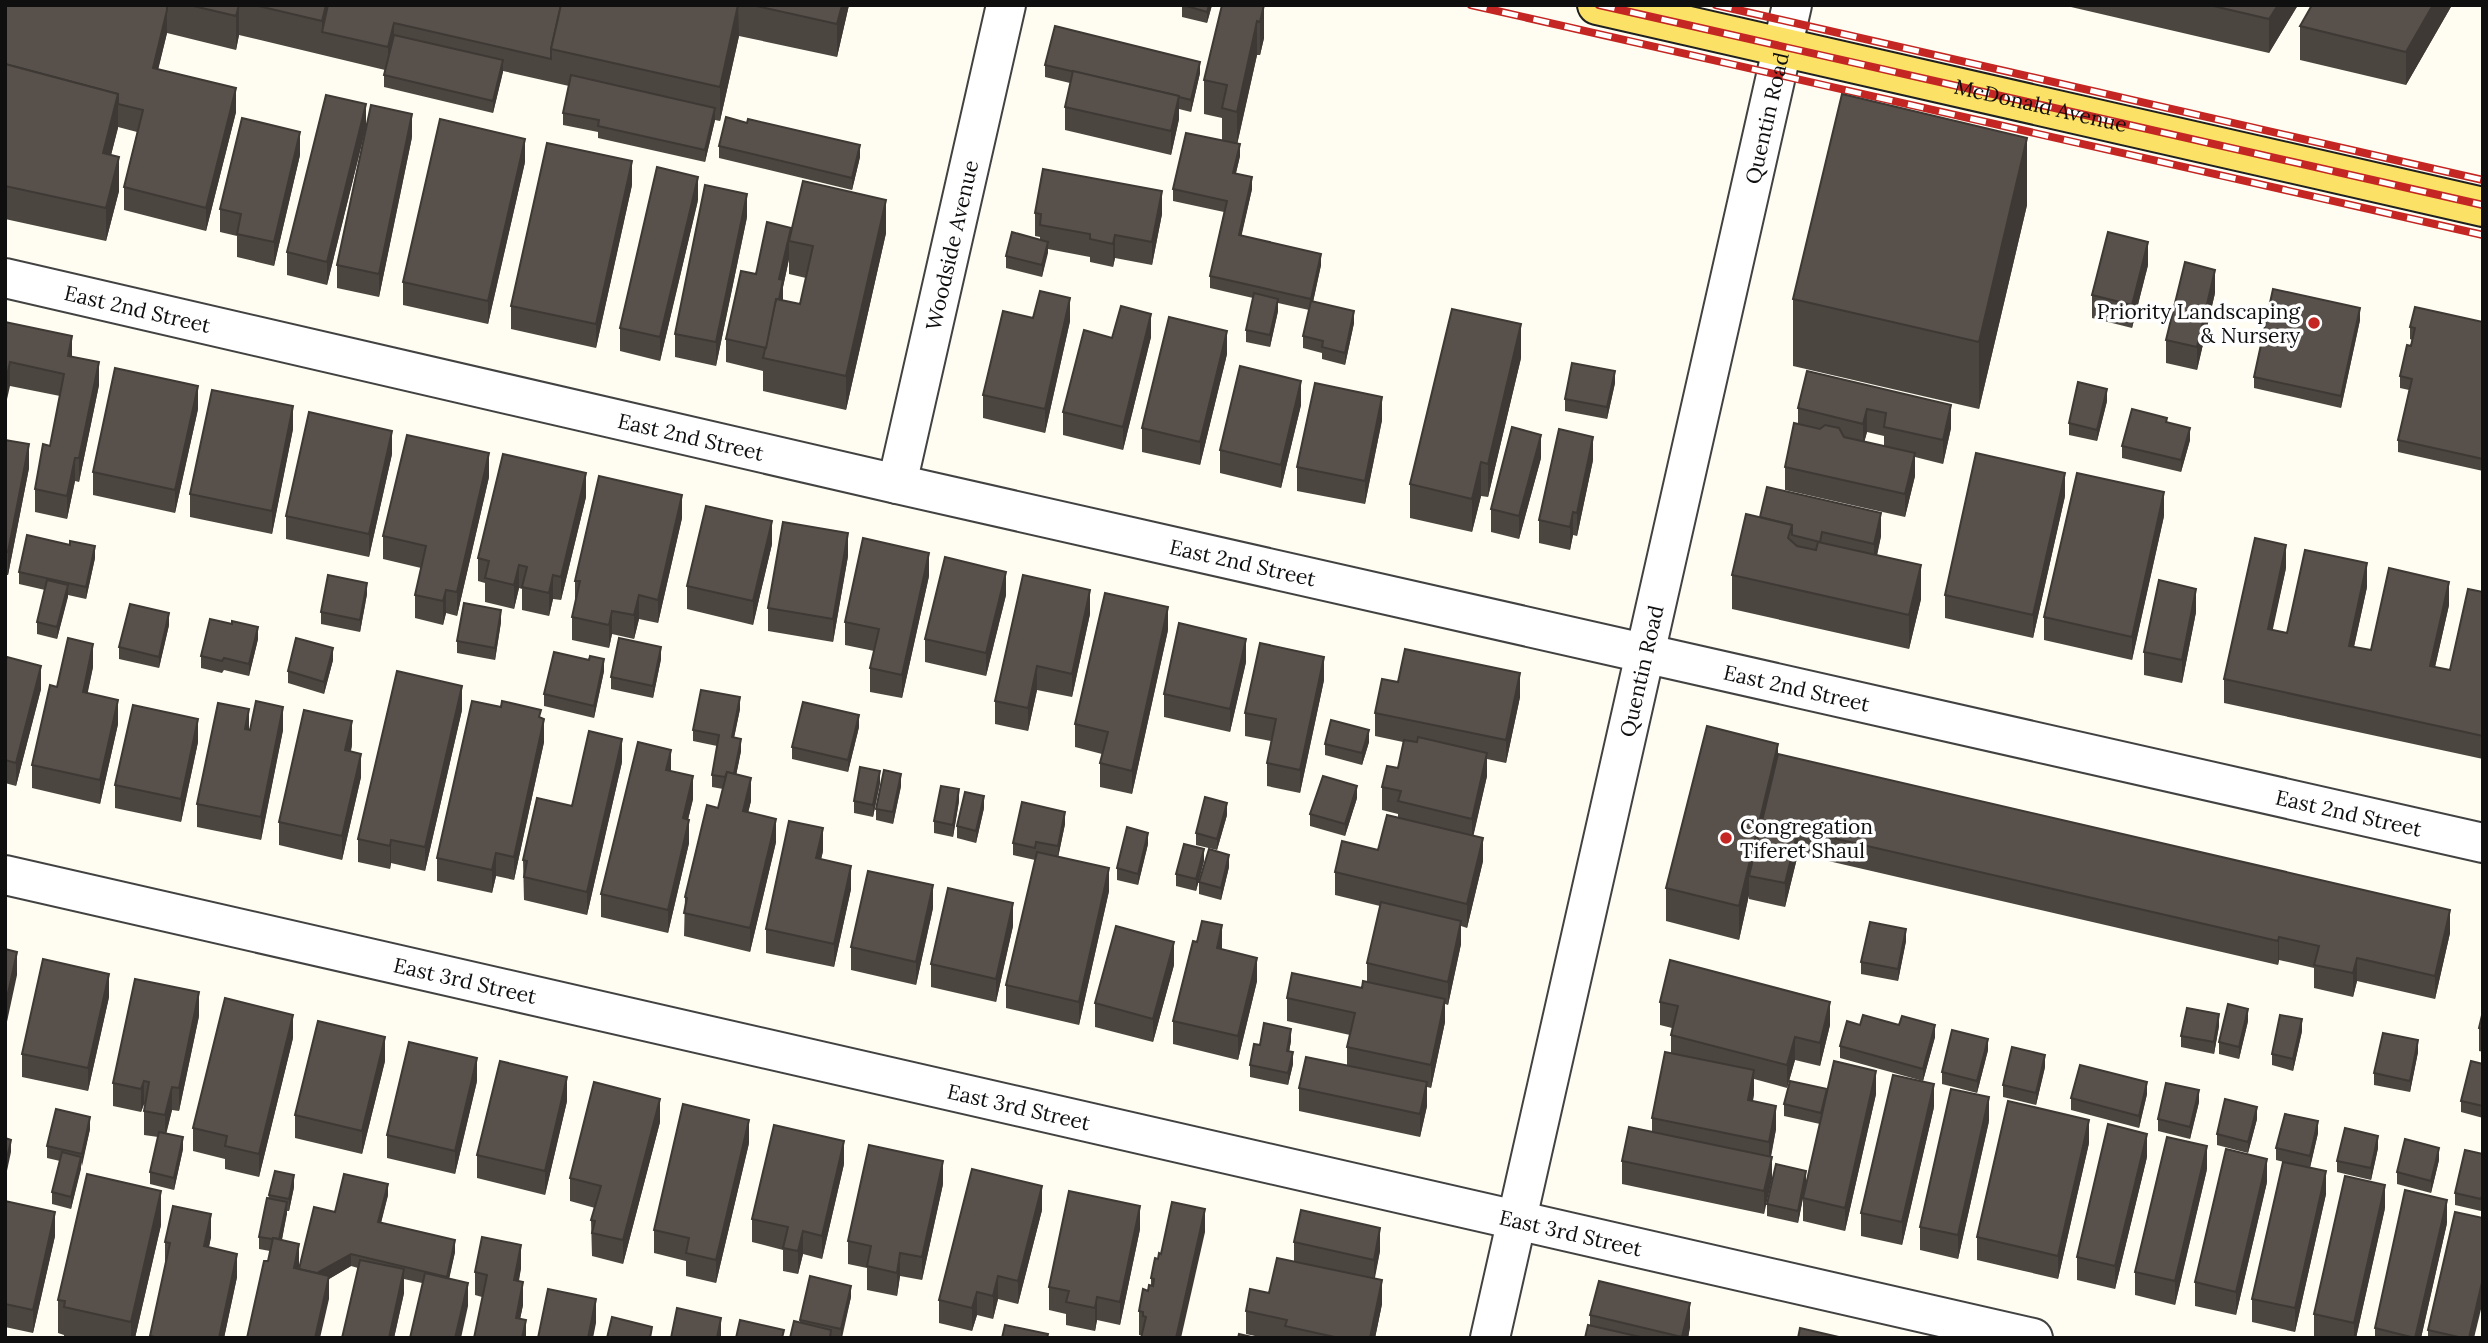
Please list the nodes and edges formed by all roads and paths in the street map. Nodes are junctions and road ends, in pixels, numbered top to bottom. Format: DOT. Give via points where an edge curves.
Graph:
graph roads {
  1 [pos="1006,5"];
  2 [pos="1597,5"];
  3 [pos="1792,5"];
  4 [pos="1783,47"];
  5 [pos="2483,207"];
  6 [pos="5,278"];
  7 [pos="897,484"];
  8 [pos="1645,654"];
  9 [pos="2483,843"];
  10 [pos="5,876"];
  11 [pos="1516,1220"];
  12 [pos="1490,1338"];
  13 [pos="2033,1338"];
  1 -- 7 [label="street, Woodside Avenue"];
  2 -- 4 [label="main road, McDonald Avenue"];
  3 -- 4 [label="street, Quentin Road"];
  4 -- 5 [label="main road, McDonald Avenue"];
  4 -- 8 [label="street, Quentin Road"];
  6 -- 7 [label="street, East 2nd Street"];
  7 -- 8 [label="street, East 2nd Street"];
  8 -- 9 [label="street, East 2nd Street"];
  8 -- 11 [label="street, Quentin Road"];
  10 -- 11 [label="street, East 3rd Street"];
  11 -- 12 [label="street, Quentin Road"];
  11 -- 13 [label="street, East 3rd Street"];
}
